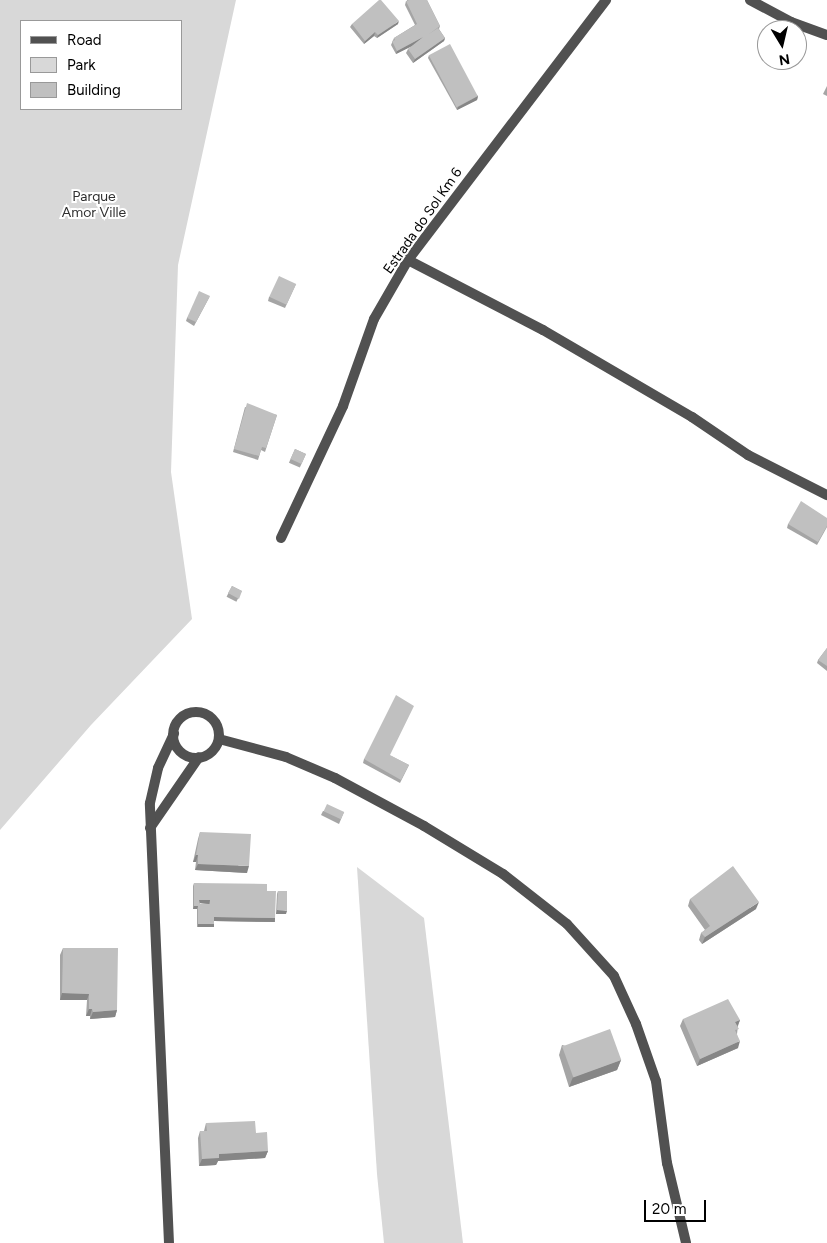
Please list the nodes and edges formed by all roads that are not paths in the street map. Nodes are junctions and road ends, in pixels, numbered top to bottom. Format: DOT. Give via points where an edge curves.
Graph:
graph roads {
  1 [pos="606,0"];
  2 [pos="750,0"];
  3 [pos="827,35"];
  4 [pos="408,260"];
  5 [pos="827,494"];
  6 [pos="281,538"];
  7 [pos="174,732"];
  8 [pos="219,739"];
  9 [pos="199,757"];
  10 [pos="150,828"];
  11 [pos="169,1243"];
  12 [pos="686,1243"];
  1 -- 4 [label="street, Estrada do Sol Km 6"];
  2 -- 3 [label="street" via="791,22"];
  4 -- 5 [label="street" via="543,330 692,417 748,455"];
  4 -- 6 [label="street, Estrada do Sol Km 6" via="374,319 343,406"];
  7 -- 8 [label="street" via="185,715 199,712 212,719"];
  7 -- 9 [label="street" via="180,751 192,758"];
  7 -- 10 [label="street" via="153,784"];
  8 -- 9 [label="street" via="212,751"];
  8 -- 12 [label="street" via="286,758 343,783 424,826 503,874 567,924 614,976 636,1024 656,1081 667,1163"];
  9 -- 10 [label="street"];
  10 -- 11 [label="street"];
}
